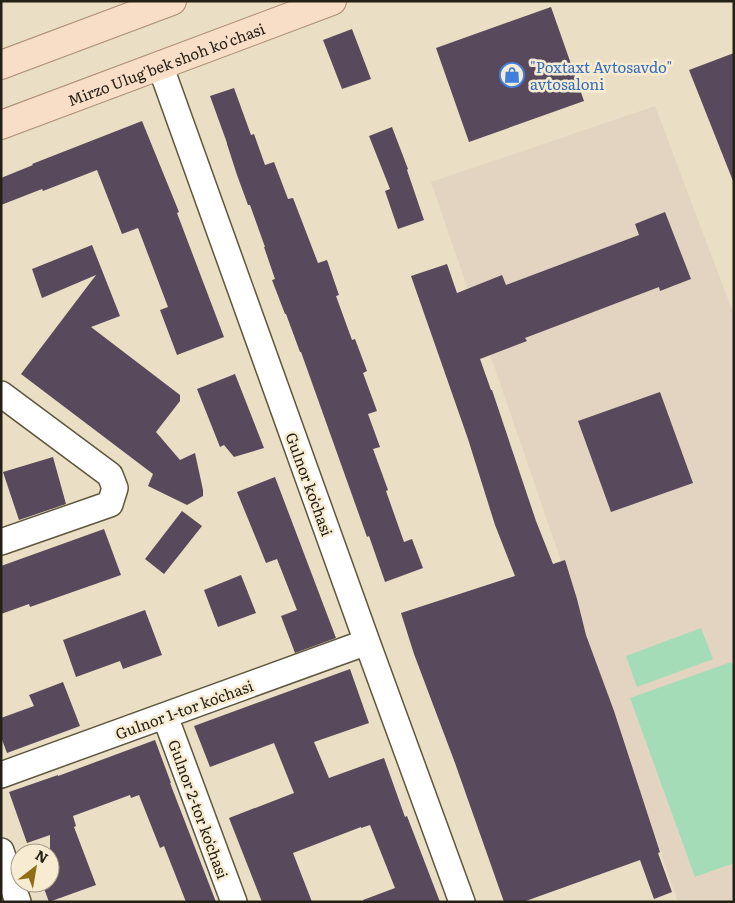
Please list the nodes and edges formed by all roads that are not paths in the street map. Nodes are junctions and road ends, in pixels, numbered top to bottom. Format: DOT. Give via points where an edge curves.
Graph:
graph roads {
  1 [pos="172,1"];
  2 [pos="332,1"];
  3 [pos="1,65"];
  4 [pos="160,65"];
  5 [pos="1,125"];
  6 [pos="1,394"];
  7 [pos="1,542"];
  8 [pos="367,642"];
  9 [pos="165,716"];
  10 [pos="1,775"];
  11 [pos="1,851"];
  12 [pos="18,902"];
  13 [pos="234,902"];
  14 [pos="462,902"];
  1 -- 3 [label="main road"];
  2 -- 4 [label="main road, Mirzo Ulug'bek shoh ko'chasi"];
  4 -- 5 [label="main road, Mirzo Ulug'bek shoh ko'chasi"];
  4 -- 8 [label="street, Gulnor koʻchasi"];
  6 -- 7 [label="street" via="110,475 115,488 110,504"];
  8 -- 9 [label="street, Gulnor 1-tor koʻchasi"];
  8 -- 14 [label="street, Gulnor koʻchasi"];
  9 -- 10 [label="street, Gulnor 1-tor koʻchasi"];
  9 -- 13 [label="street, Gulnor 2-tor koʻchasi"];
  11 -- 12 [label="street"];
}
